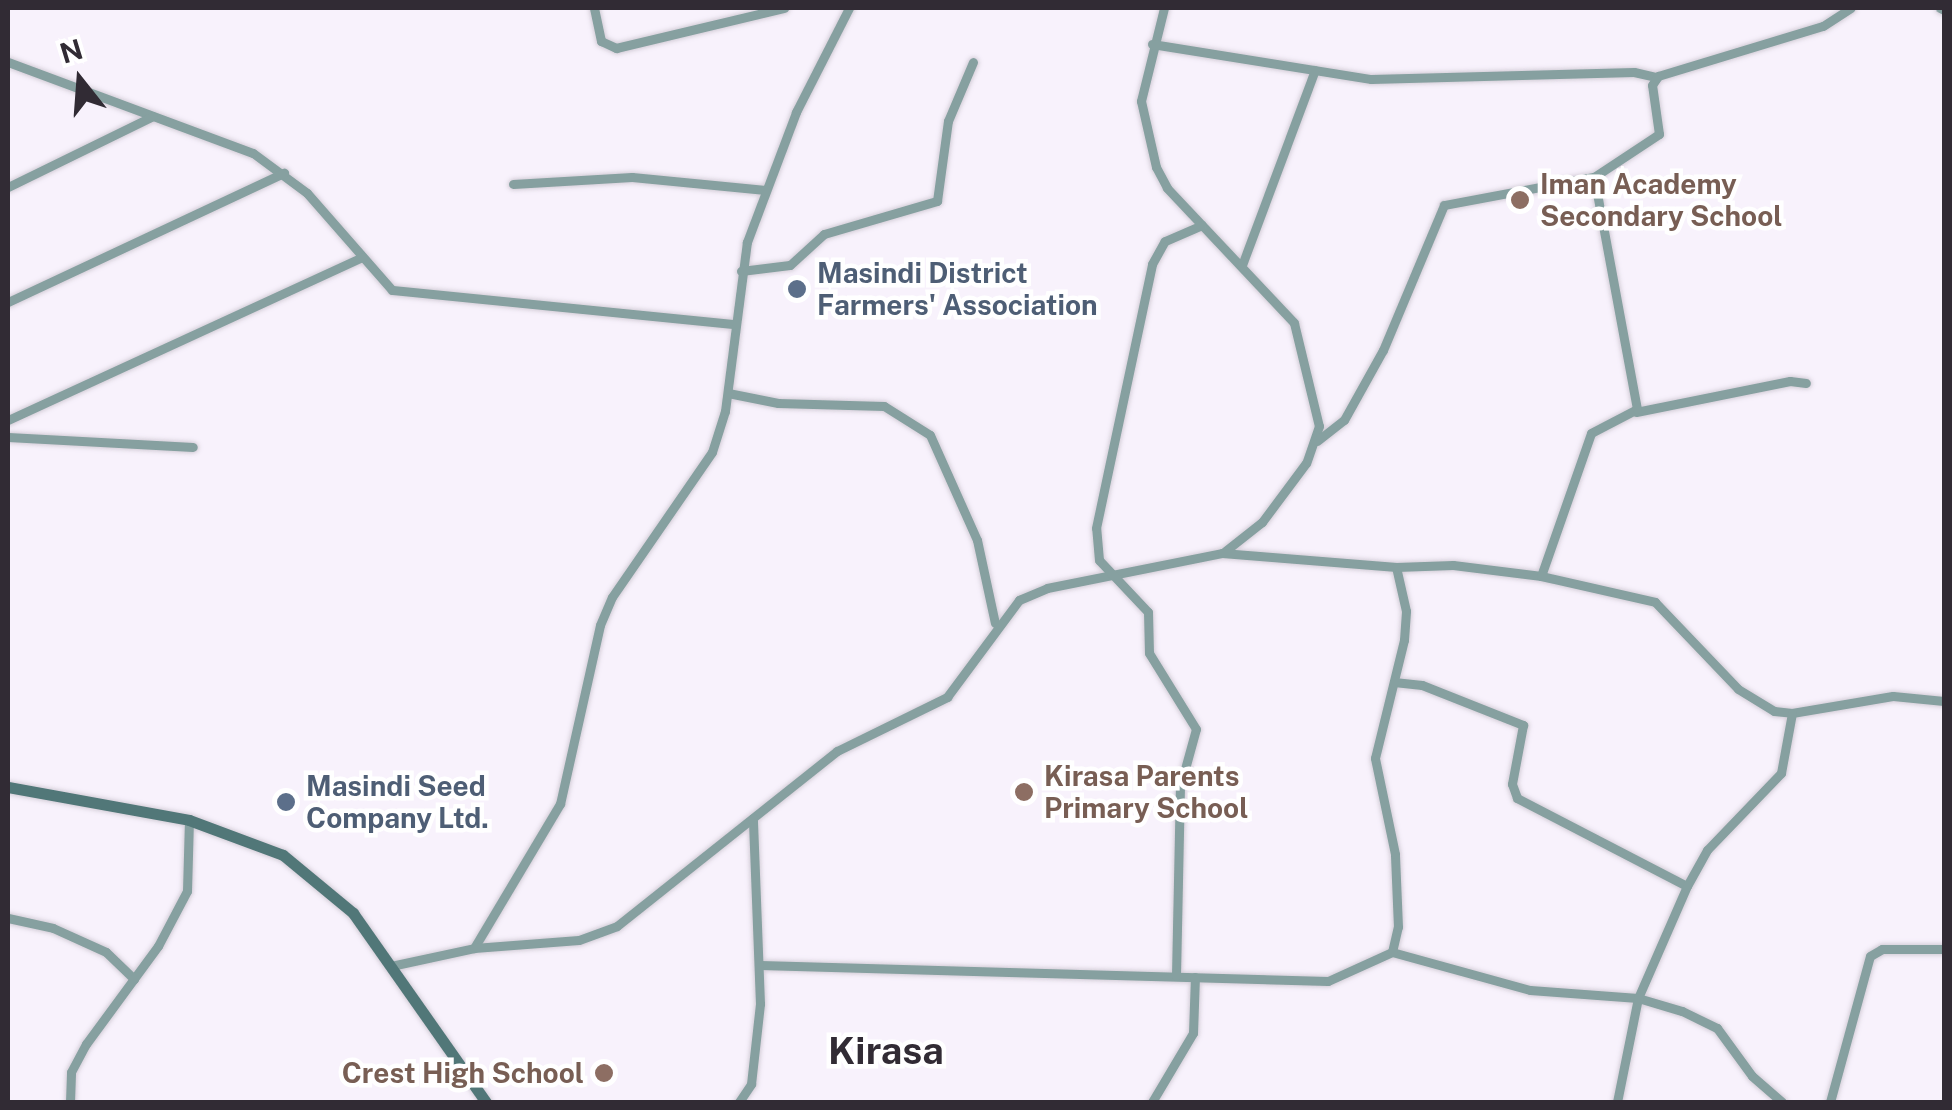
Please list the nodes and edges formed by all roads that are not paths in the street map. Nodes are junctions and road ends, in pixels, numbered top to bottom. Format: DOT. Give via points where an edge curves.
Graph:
graph roads {
  1 [pos="594,8"];
  2 [pos="784,8"];
  3 [pos="850,8"];
  4 [pos="1164,8"];
  5 [pos="1851,8"];
  6 [pos="1833,12"];
  7 [pos="1152,44"];
  8 [pos="8,62"];
  9 [pos="973,62"];
  10 [pos="19,66"];
  11 [pos="1315,70"];
  12 [pos="8,71"];
  13 [pos="1656,77"];
  14 [pos="153,116"];
  15 [pos="284,173"];
  16 [pos="1594,177"];
  17 [pos="513,184"];
  18 [pos="8,187"];
  19 [pos="765,190"];
  20 [pos="1202,225"];
  21 [pos="362,257"];
  22 [pos="1242,265"];
  23 [pos="741,271"];
  24 [pos="8,302"];
  25 [pos="733,324"];
  26 [pos="1806,384"];
  27 [pos="728,394"];
  28 [pos="1636,412"];
  29 [pos="8,420"];
  30 [pos="8,436"];
  31 [pos="1316,441"];
  32 [pos="193,447"];
  33 [pos="1222,553"];
  34 [pos="1396,568"];
  35 [pos="1541,576"];
  36 [pos="1113,577"];
  37 [pos="996,624"];
  38 [pos="1394,682"];
  39 [pos="1944,702"];
  40 [pos="1792,714"];
  41 [pos="8,788"];
  42 [pos="753,818"];
  43 [pos="189,820"];
  44 [pos="1687,886"];
  45 [pos="8,918"];
  46 [pos="474,948"];
  47 [pos="1944,949"];
  48 [pos="1392,952"];
  49 [pos="760,965"];
  50 [pos="391,966"];
  51 [pos="1176,976"];
  52 [pos="1195,977"];
  53 [pos="134,979"];
  54 [pos="1638,998"];
  55 [pos="70,1102"];
  56 [pos="486,1102"];
  57 [pos="739,1102"];
  58 [pos="1152,1102"];
  59 [pos="1618,1102"];
  60 [pos="1782,1102"];
  61 [pos="1830,1102"];
  1 -- 2 [label="street" via="600,41 616,48"];
  3 -- 19 [label="street"];
  4 -- 7 [label="street"];
  5 -- 6 [label="street"];
  6 -- 13 [label="street" via="1823,26"];
  7 -- 11 [label="street"];
  7 -- 20 [label="street" via="1141,101 1152,156 1168,188"];
  8 -- 10 [label="street"];
  9 -- 23 [label="street" via="944,138 938,201 851,223 820,237 790,265"];
  10 -- 12 [label="street"];
  10 -- 14 [label="street"];
  11 -- 13 [label="street" via="1418,80 1634,72"];
  11 -- 22 [label="street"];
  13 -- 16 [label="street" via="1660,134"];
  14 -- 15 [label="street" via="253,153"];
  14 -- 18 [label="street"];
  15 -- 21 [label="street"];
  15 -- 24 [label="street"];
  16 -- 28 [label="street"];
  16 -- 31 [label="street" via="1444,205 1382,350 1344,420"];
  17 -- 19 [label="street" via="632,178"];
  19 -- 23 [label="street"];
  20 -- 22 [label="street"];
  20 -- 36 [label="street" via="1165,241 1152,264 1096,528 1099,560"];
  21 -- 25 [label="street" via="400,292"];
  21 -- 29 [label="street"];
  22 -- 31 [label="street" via="1299,335 1316,400"];
  23 -- 25 [label="street"];
  25 -- 27 [label="street"];
  26 -- 28 [label="street" via="1790,381"];
  27 -- 37 [label="street" via="778,404 884,406 930,436 976,540"];
  27 -- 46 [label="street" via="707,464 612,597 560,804"];
  28 -- 35 [label="street" via="1600,424 1587,439"];
  30 -- 32 [label="street"];
  31 -- 33 [label="street" via="1262,522"];
  33 -- 34 [label="street"];
  33 -- 36 [label="street"];
  34 -- 35 [label="street" via="1453,565"];
  34 -- 38 [label="street" via="1406,611"];
  35 -- 40 [label="street" via="1655,602 1738,689"];
  36 -- 37 [label="street" via="1032,593"];
  36 -- 51 [label="street" via="1148,612 1149,653 1196,729 1180,787"];
  37 -- 42 [label="street" via="947,697 837,751"];
  38 -- 44 [label="street" via="1516,720 1527,732 1512,784 1517,798"];
  38 -- 48 [label="street" via="1375,758 1396,854"];
  39 -- 40 [label="street" via="1893,696"];
  40 -- 44 [label="street" via="1781,774 1707,850"];
  41 -- 43 [label="main road"];
  42 -- 46 [label="street" via="617,926 579,940"];
  42 -- 49 [label="street"];
  43 -- 50 [label="main road" via="248,839 300,866 353,913"];
  43 -- 53 [label="street" via="187,891"];
  44 -- 54 [label="street"];
  45 -- 53 [label="street" via="106,952"];
  46 -- 50 [label="street"];
  47 -- 61 [label="street" via="1882,949 1870,956"];
  48 -- 52 [label="street" via="1328,981"];
  48 -- 54 [label="street" via="1530,990"];
  49 -- 51 [label="street"];
  49 -- 57 [label="street" via="751,1084"];
  50 -- 56 [label="main road"];
  51 -- 52 [label="street"];
  52 -- 58 [label="street" via="1192,1033"];
  53 -- 55 [label="street" via="72,1072"];
  54 -- 59 [label="street"];
  54 -- 60 [label="street" via="1712,1024"];
}
